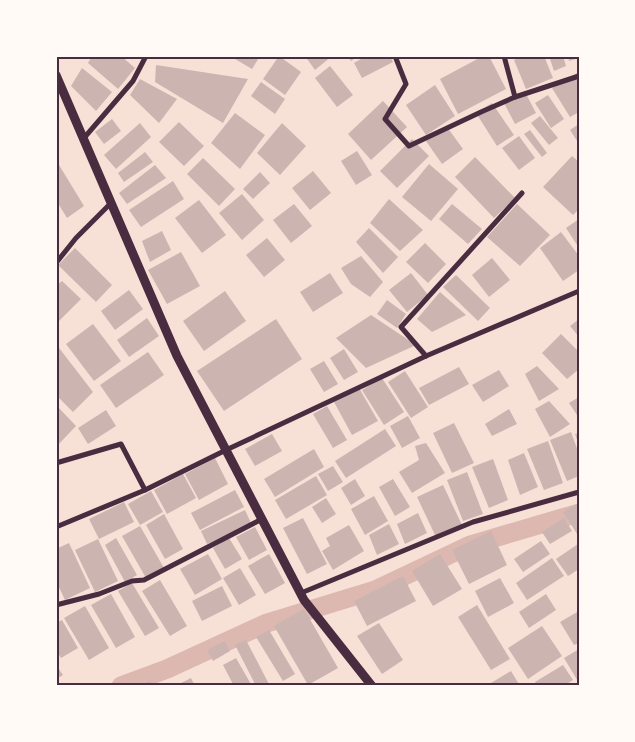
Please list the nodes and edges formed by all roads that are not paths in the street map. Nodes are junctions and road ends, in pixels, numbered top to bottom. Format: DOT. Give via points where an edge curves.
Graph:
graph roads {
  1 [pos="146,56"];
  2 [pos="395,56"];
  3 [pos="504,56"];
  4 [pos="56,76"];
  5 [pos="579,76"];
  6 [pos="515,97"];
  7 [pos="84,138"];
  8 [pos="522,193"];
  9 [pos="111,202"];
  10 [pos="56,263"];
  11 [pos="579,291"];
  12 [pos="426,356"];
  13 [pos="226,450"];
  14 [pos="56,463"];
  15 [pos="145,490"];
  16 [pos="579,492"];
  17 [pos="262,519"];
  18 [pos="56,527"];
  19 [pos="302,597"];
  20 [pos="56,605"];
  21 [pos="368,685"];
  1 -- 7 [label="street" via="133,80"];
  2 -- 6 [label="street" via="406,84 386,119 409,146"];
  3 -- 6 [label="street"];
  4 -- 7 [label="street"];
  5 -- 6 [label="street"];
  7 -- 9 [label="street"];
  8 -- 12 [label="street" via="401,327"];
  9 -- 10 [label="street"];
  9 -- 13 [label="street" via="177,356"];
  11 -- 12 [label="street"];
  12 -- 13 [label="street"];
  13 -- 15 [label="street"];
  13 -- 17 [label="street"];
  14 -- 15 [label="street" via="121,444"];
  15 -- 18 [label="street"];
  16 -- 19 [label="street" via="473,522"];
  17 -- 19 [label="street"];
  17 -- 20 [label="street" via="144,580"];
  19 -- 21 [label="street"];
}
